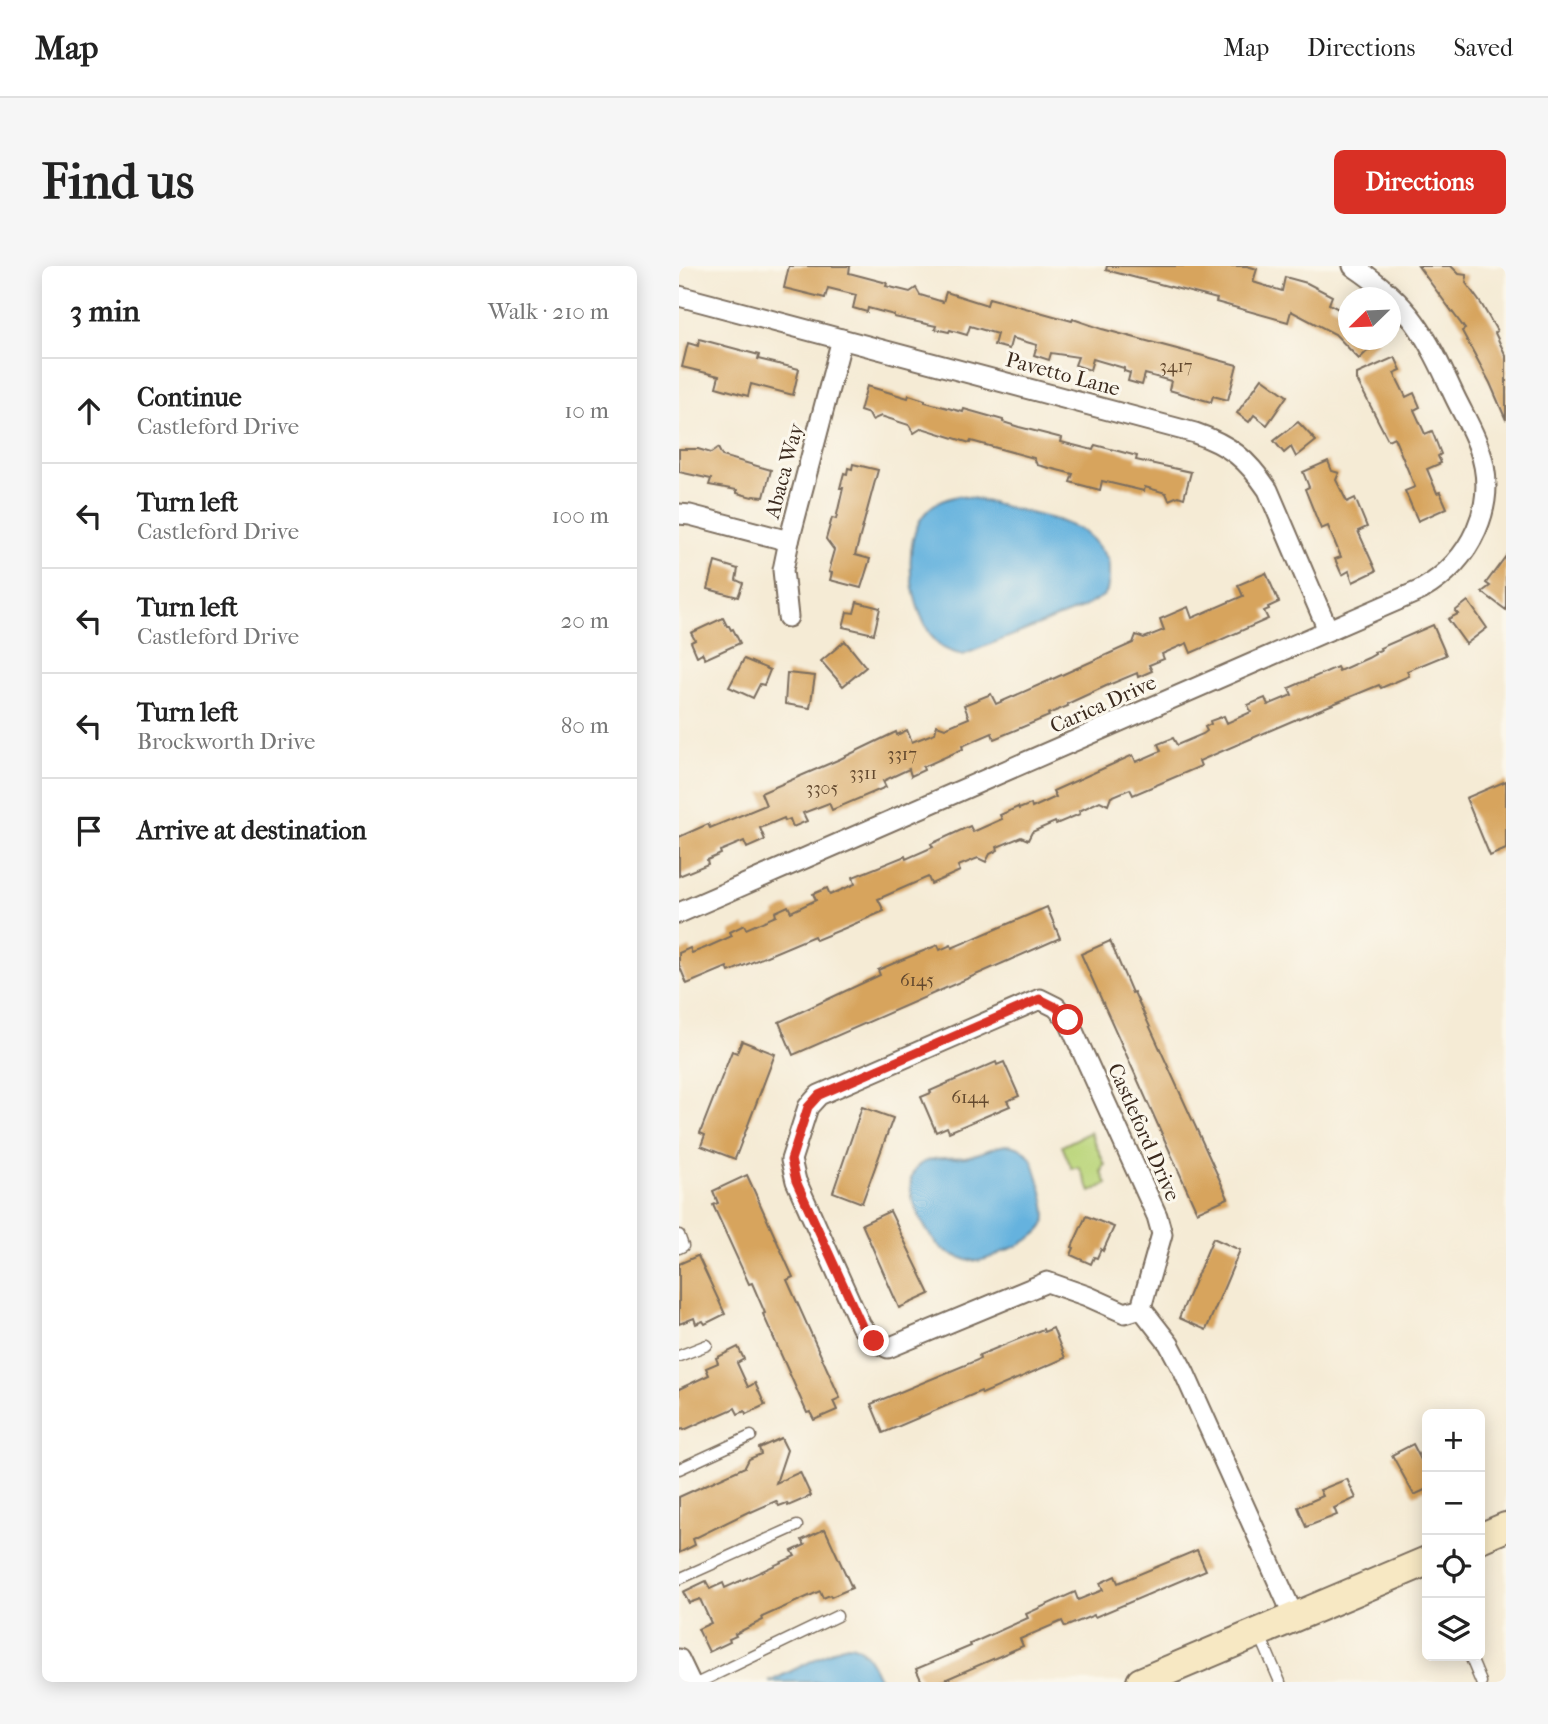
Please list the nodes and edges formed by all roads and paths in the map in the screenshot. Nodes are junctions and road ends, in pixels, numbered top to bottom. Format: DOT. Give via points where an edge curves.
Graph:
graph roads {
  1 [pos="1353,266"];
  2 [pos="679,296"];
  3 [pos="842,339"];
  4 [pos="679,514"];
  5 [pos="789,541"];
  6 [pos="788,617"];
  7 [pos="1328,630"];
  8 [pos="679,913"];
  9 [pos="679,1235"];
  10 [pos="679,1248"];
  11 [pos="1141,1308"];
  12 [pos="707,1345"];
  13 [pos="679,1356"];
  14 [pos="751,1436"];
  15 [pos="679,1469"];
  16 [pos="797,1526"];
  17 [pos="1506,1527"];
  18 [pos="1485,1536"];
  19 [pos="1422,1562"];
  20 [pos="679,1579"];
  21 [pos="837,1616"];
  22 [pos="1294,1617"];
  23 [pos="1259,1633"];
  24 [pos="679,1659"];
  25 [pos="1472,1661"];
  26 [pos="690,1682"];
  27 [pos="700,1682"];
  28 [pos="1141,1682"];
  29 [pos="1280,1682"];
  30 [pos="1481,1682"];
  1 -- 7 [label="street, Carica Drive" via="1395,299 1424,334 1479,448 1485,498 1477,529 1450,570 1421,590"];
  2 -- 3 [label="street, Pavetto Lane"];
  3 -- 5 [label="street, Abaca Way"];
  3 -- 7 [label="street, Pavetto Lane" via="1195,433 1228,447 1268,489"];
  4 -- 5 [label="street"];
  5 -- 6 [label="street, Abaca Way" via="783,570"];
  7 -- 8 [label="street, Carica Drive"];
  9 -- 10 [label="lane" via="683,1246"];
  11 -- 11 [label="street, Castleford Drive" via="1125,1313 1047,1282 888,1348 874,1341 862,1326 796,1181 791,1160 808,1107 819,1095 1040,999 1056,1007 1068,1020 1157,1216 1162,1234"];
  11 -- 22 [label="street" via="1184,1373"];
  12 -- 13 [label="lane"];
  14 -- 15 [label="lane"];
  16 -- 20 [label="lane"];
  17 -- 18 [label="main road"];
  19 -- 22 [label="main road"];
  21 -- 27 [label="lane"];
  22 -- 23 [label="main road"];
  23 -- 28 [label="main road"];
  23 -- 29 [label="lane"];
  24 -- 26 [label="street"];
  25 -- 30 [label="lane"];
}
